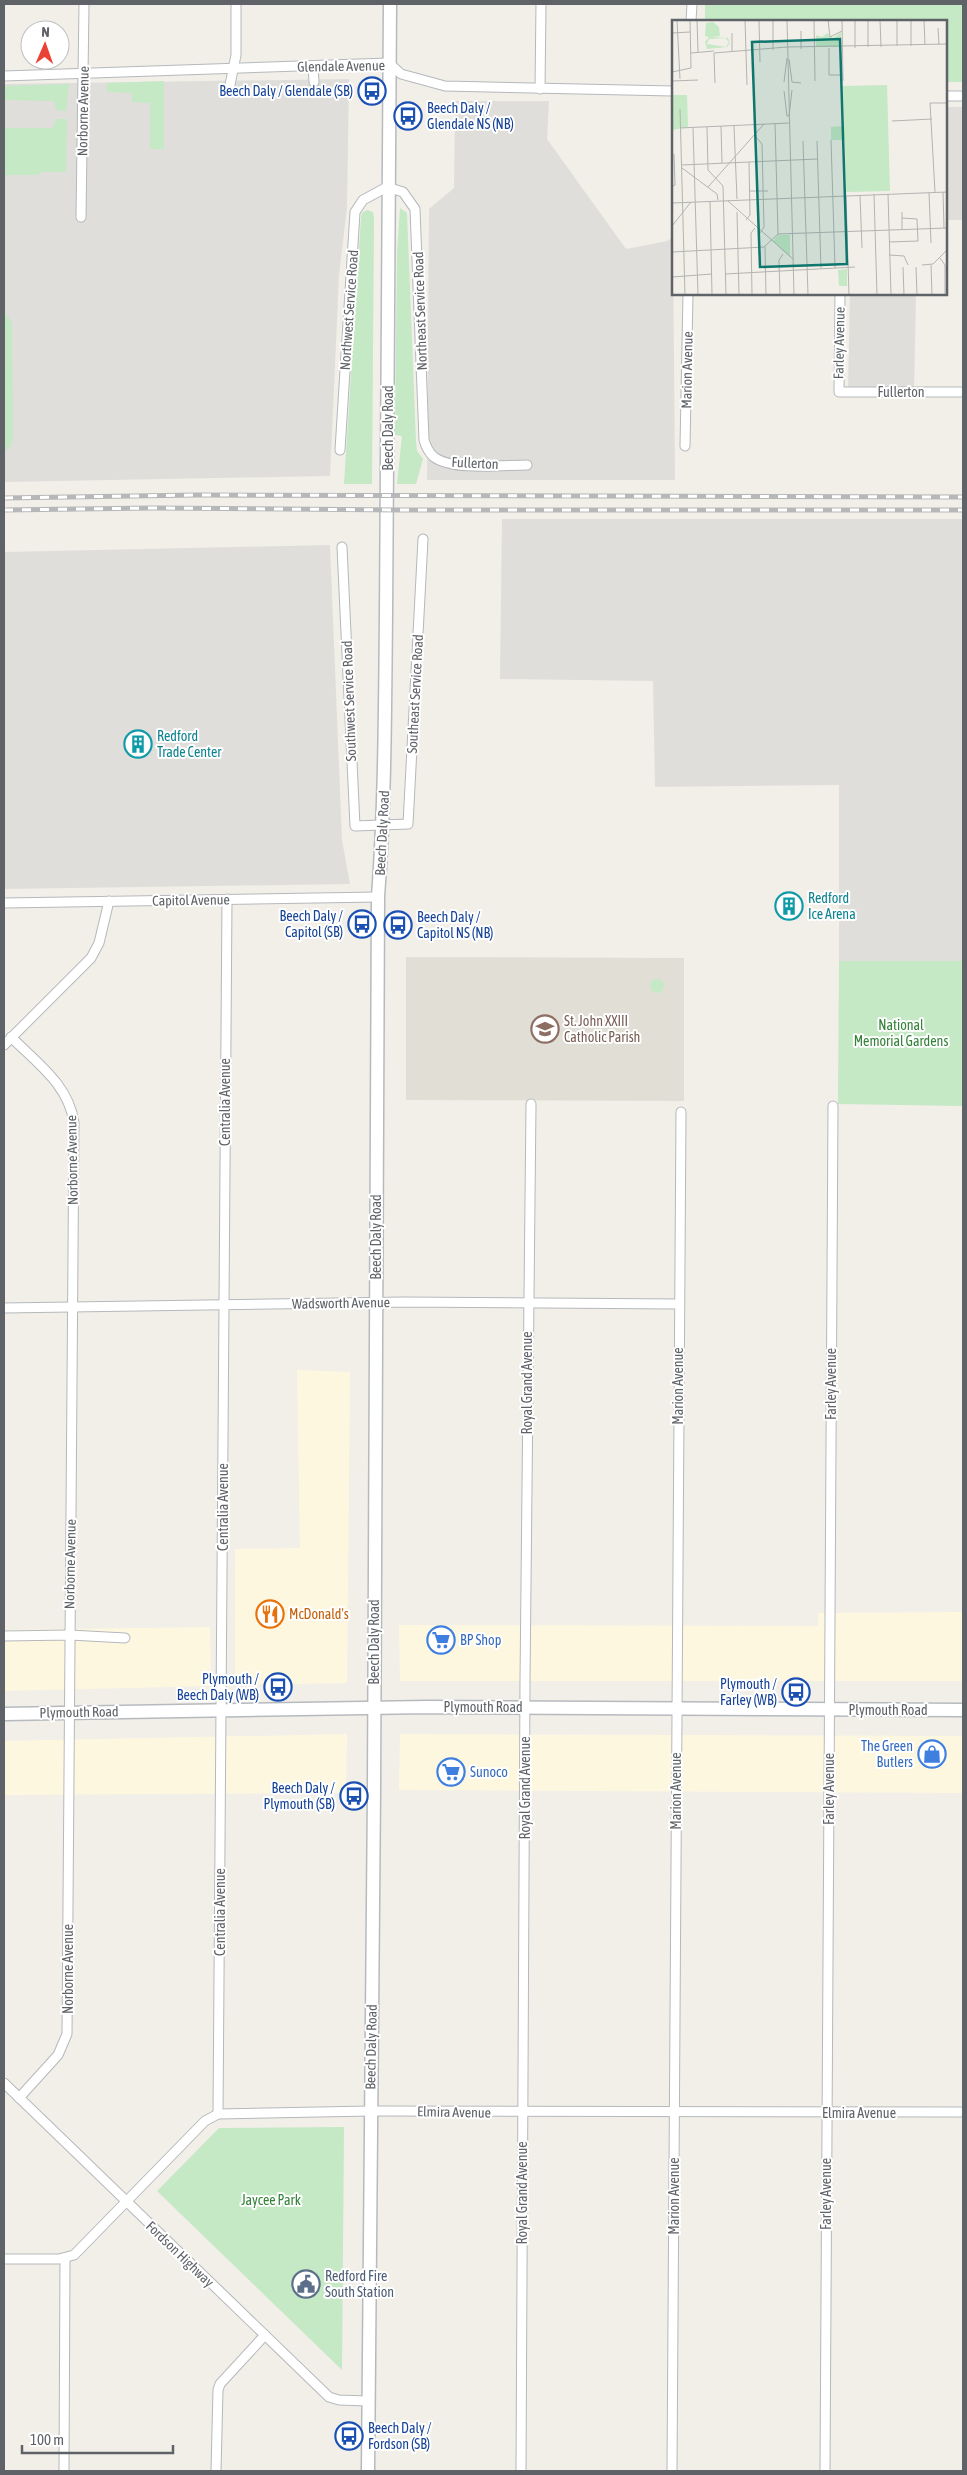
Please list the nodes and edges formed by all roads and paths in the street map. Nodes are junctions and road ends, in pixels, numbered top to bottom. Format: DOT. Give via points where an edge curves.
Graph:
graph roads {
  1 [pos="84,4"];
  2 [pos="236,4"];
  3 [pos="390,4"];
  4 [pos="541,4"];
  5 [pos="692,4"];
  6 [pos="692,20"];
  7 [pos="390,63"];
  8 [pos="314,66"];
  9 [pos="233,69"];
  10 [pos="83,74"];
  11 [pos="4,76"];
  12 [pos="314,82"];
  13 [pos="540,89"];
  14 [pos="229,90"];
  15 [pos="672,91"];
  16 [pos="947,96"];
  17 [pos="963,96"];
  18 [pos="387,186"];
  19 [pos="81,217"];
  20 [pos="688,295"];
  21 [pos="840,295"];
  22 [pos="839,392"];
  23 [pos="963,392"];
  24 [pos="685,446"];
  25 [pos="340,450"];
  26 [pos="428,450"];
  27 [pos="526,465"];
  28 [pos="423,539"];
  29 [pos="342,548"];
  30 [pos="383,826"];
  31 [pos="378,897"];
  32 [pos="226,899"];
  33 [pos="109,901"];
  34 [pos="4,903"];
  35 [pos="11,1037"];
  36 [pos="4,1045"];
  37 [pos="531,1104"];
  38 [pos="833,1106"];
  39 [pos="681,1112"];
  40 [pos="528,1302"];
  41 [pos="375,1303"];
  42 [pos="224,1304"];
  43 [pos="679,1304"];
  44 [pos="73,1307"];
  45 [pos="4,1308"];
  46 [pos="70,1635"];
  47 [pos="4,1636"];
  48 [pos="125,1638"];
  49 [pos="374,1708"];
  50 [pos="525,1708"];
  51 [pos="677,1708"];
  52 [pos="829,1709"];
  53 [pos="221,1710"];
  54 [pos="963,1710"];
  55 [pos="69,1713"];
  56 [pos="4,1714"];
  57 [pos="4,2083"];
  58 [pos="19,2098"];
  59 [pos="370,2111"];
  60 [pos="523,2112"];
  61 [pos="674,2112"];
  62 [pos="963,2112"];
  63 [pos="826,2113"];
  64 [pos="218,2114"];
  65 [pos="127,2202"];
  66 [pos="65,2258"];
  67 [pos="4,2259"];
  68 [pos="265,2335"];
  69 [pos="368,2401"];
  70 [pos="64,2471"];
  71 [pos="216,2471"];
  72 [pos="368,2471"];
  73 [pos="521,2471"];
  74 [pos="672,2471"];
  75 [pos="824,2471"];
  1 -- 10 [label="street, Norborne Avenue"];
  2 -- 9 [label="street"];
  3 -- 7 [label="main road, Beech Daly Road"];
  4 -- 13 [label="street"];
  5 -- 6 [label="street"];
  7 -- 8 [label="street, Glendale Avenue"];
  7 -- 13 [label="street, Glendale Avenue" via="401,74 445,86"];
  7 -- 18 [label="main road, Beech Daly Road"];
  8 -- 9 [label="street, Glendale Avenue"];
  8 -- 12 [label="street"];
  9 -- 10 [label="street, Glendale Avenue"];
  9 -- 14 [label="street"];
  10 -- 11 [label="street, Glendale Avenue"];
  10 -- 19 [label="street, Norborne Avenue"];
  13 -- 15 [label="street, Glendale Avenue"];
  16 -- 17 [label="street"];
  18 -- 25 [label="street, Northwest Service Road" via="363,200 355,212"];
  18 -- 26 [label="street, Northeast Service Road" via="403,192 415,209 424,440"];
  18 -- 30 [label="main road, Beech Daly Road" via="388,503"];
  20 -- 24 [label="street, Marion Avenue"];
  21 -- 22 [label="street, Farley Avenue"];
  22 -- 23 [label="street, Fullerton"];
  26 -- 27 [label="street, Fullerton" via="442,461 458,464"];
  28 -- 30 [label="street, Southeast Service Road" via="408,824"];
  29 -- 30 [label="street, Southwest Service Road" via="355,826"];
  30 -- 31 [label="main road, Beech Daly Road"];
  31 -- 32 [label="street, Capitol Avenue"];
  31 -- 41 [label="main road, Beech Daly Road"];
  32 -- 33 [label="street, Capitol Avenue"];
  32 -- 42 [label="street, Centralia Avenue"];
  33 -- 34 [label="street, Capitol Avenue"];
  33 -- 35 [label="street" via="99,942 91,958"];
  35 -- 36 [label="street"];
  35 -- 44 [label="street, Norborne Avenue" via="60,1086 72,1110"];
  37 -- 40 [label="street, Royal Grand Avenue"];
  38 -- 52 [label="street, Farley Avenue"];
  39 -- 43 [label="street, Marion Avenue"];
  40 -- 41 [label="street, Wadsworth Avenue"];
  40 -- 43 [label="street, Wadsworth Avenue"];
  40 -- 50 [label="street, Royal Grand Avenue"];
  41 -- 42 [label="street, Wadsworth Avenue"];
  41 -- 49 [label="main road, Beech Daly Road"];
  42 -- 44 [label="street, Wadsworth Avenue"];
  42 -- 53 [label="street, Centralia Avenue"];
  43 -- 51 [label="street, Marion Avenue"];
  44 -- 45 [label="street, Wadsworth Avenue"];
  44 -- 46 [label="street, Norborne Avenue"];
  46 -- 47 [label="street"];
  46 -- 48 [label="street"];
  46 -- 55 [label="street, Norborne Avenue"];
  49 -- 50 [label="main road, Plymouth Road"];
  49 -- 53 [label="main road, Plymouth Road"];
  49 -- 59 [label="main road, Beech Daly Road"];
  50 -- 51 [label="main road, Plymouth Road"];
  50 -- 60 [label="street, Royal Grand Avenue"];
  51 -- 52 [label="main road, Plymouth Road"];
  51 -- 61 [label="street, Marion Avenue"];
  52 -- 54 [label="main road, Plymouth Road"];
  52 -- 63 [label="street, Farley Avenue"];
  53 -- 55 [label="main road, Plymouth Road"];
  53 -- 64 [label="street, Centralia Avenue"];
  55 -- 56 [label="main road, Plymouth Road"];
  55 -- 58 [label="street, Norborne Avenue" via="67,2034 58,2055"];
  57 -- 58 [label="street, Fordson Highway"];
  58 -- 65 [label="street, Fordson Highway"];
  59 -- 60 [label="street, Elmira Avenue"];
  59 -- 64 [label="street, Elmira Avenue"];
  59 -- 69 [label="main road, Beech Daly Road"];
  60 -- 61 [label="street, Elmira Avenue"];
  60 -- 73 [label="street, Royal Grand Avenue"];
  61 -- 63 [label="street, Elmira Avenue"];
  61 -- 74 [label="street, Marion Avenue"];
  62 -- 63 [label="street, Elmira Avenue"];
  63 -- 75 [label="street, Farley Avenue"];
  64 -- 65 [label="street" via="205,2121"];
  65 -- 66 [label="street" via="81,2251"];
  65 -- 68 [label="street, Fordson Highway"];
  66 -- 67 [label="street"];
  66 -- 70 [label="street"];
  68 -- 69 [label="street, Fordson Highway" via="329,2396 339,2400"];
  68 -- 71 [label="street" via="220,2384"];
  69 -- 72 [label="main road, Beech Daly Road"];
}
